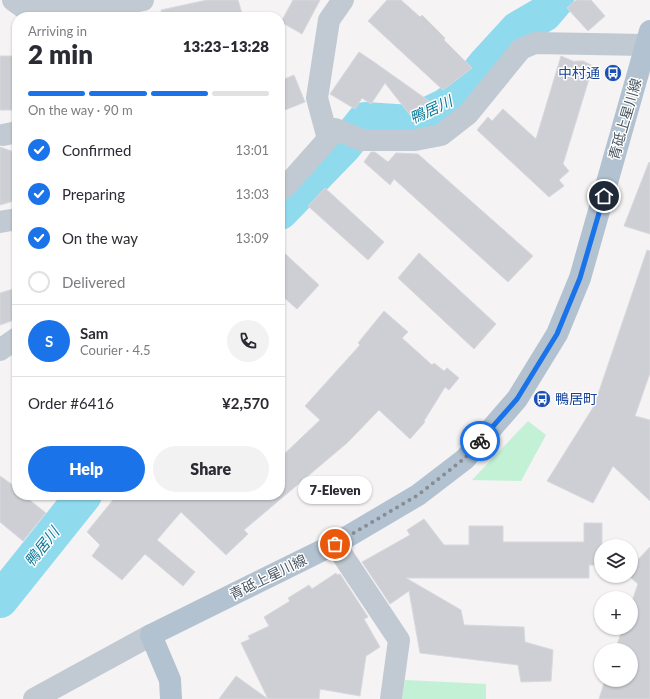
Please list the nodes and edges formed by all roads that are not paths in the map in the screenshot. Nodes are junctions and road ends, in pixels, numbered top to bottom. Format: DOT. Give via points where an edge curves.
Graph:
graph roads {
  1 [pos="12,0"];
  2 [pos="143,0"];
  3 [pos="343,0"];
  4 [pos="91,12"];
  5 [pos="102,12"];
  6 [pos="648,38"];
  7 [pos="335,135"];
  8 [pos="285,187"];
  9 [pos="12,220"];
  10 [pos="0,222"];
  11 [pos="12,342"];
  12 [pos="0,350"];
  13 [pos="335,544"];
  14 [pos="150,635"];
  15 [pos="34,699"];
  16 [pos="171,699"];
  17 [pos="391,699"];
  1 -- 4 [label="street" via="24,8 86,9"];
  2 -- 5 [label="street"];
  3 -- 7 [label="street" via="328,20 317,98"];
  6 -- 7 [label="street" via="535,43 522,49 468,114 441,135 414,140 362,140"];
  6 -- 13 [label="main road, 青砥上星川線" via="580,278 557,334 517,399 465,458 418,495"];
  7 -- 8 [label="street"];
  9 -- 10 [label="street"];
  11 -- 12 [label="street"];
  13 -- 14 [label="main road, 青砥上星川線"];
  13 -- 17 [label="street" via="399,640"];
  14 -- 15 [label="street"];
  14 -- 16 [label="main road" via="170,680"];
}
